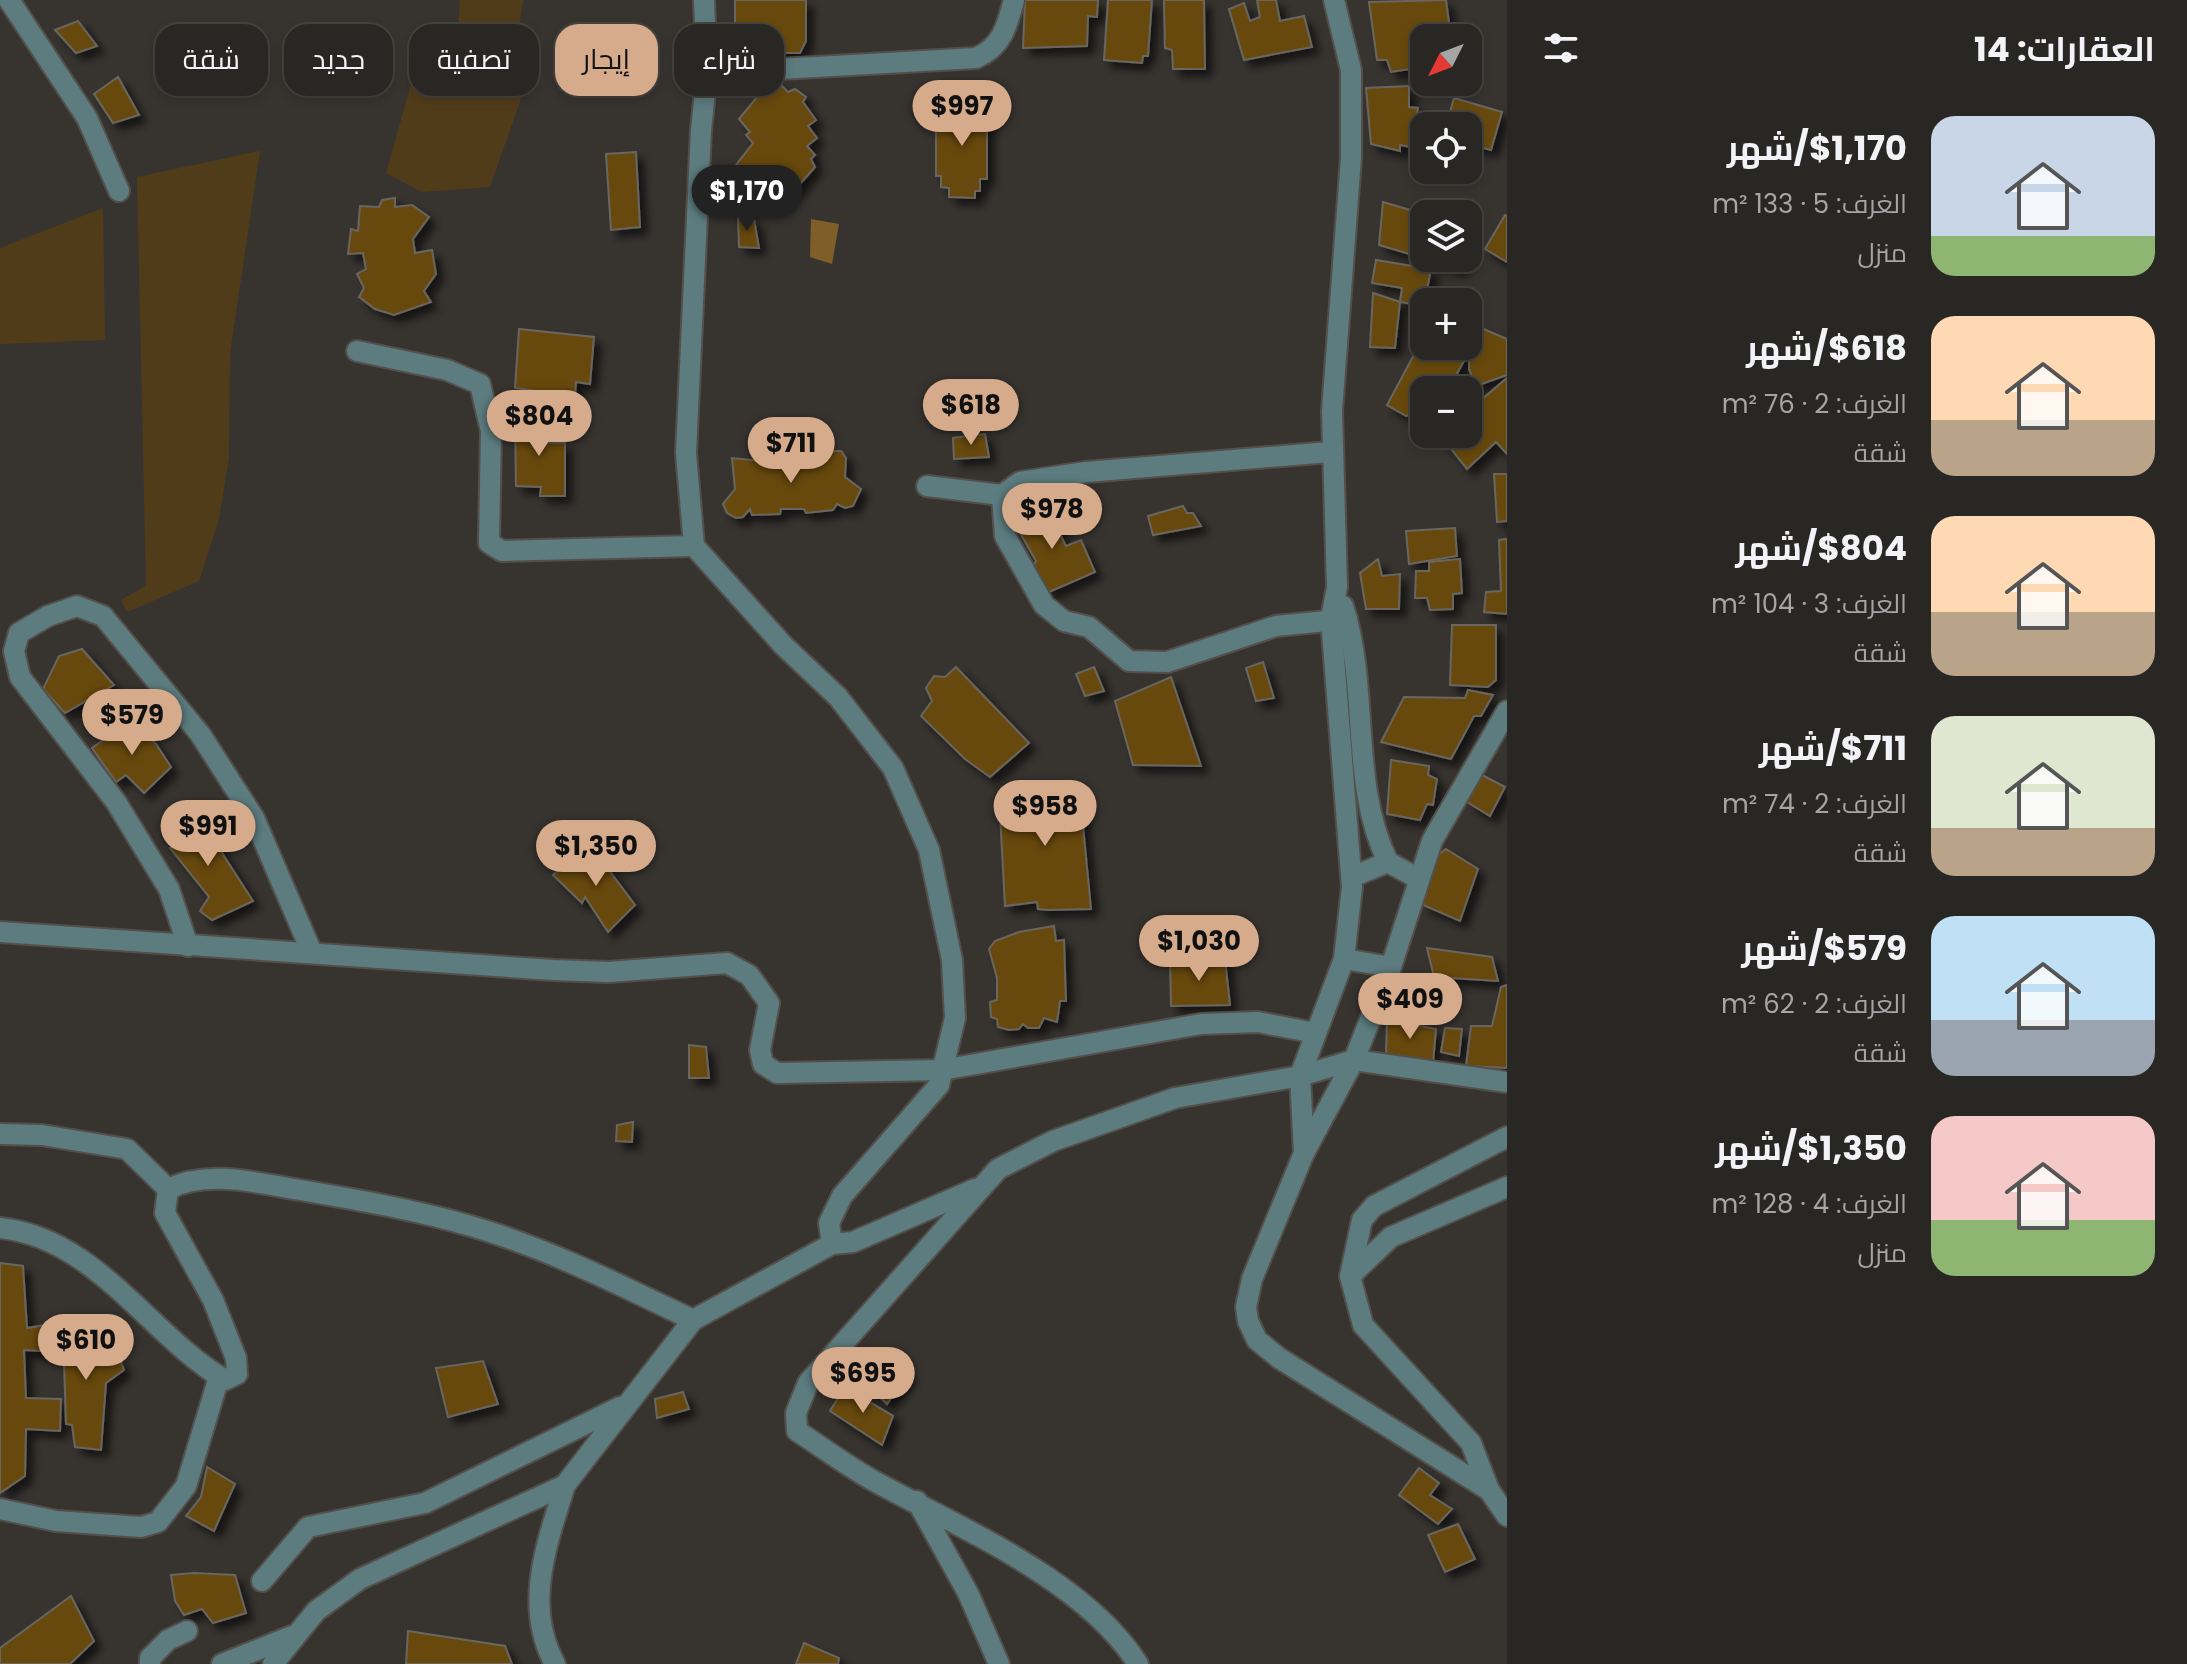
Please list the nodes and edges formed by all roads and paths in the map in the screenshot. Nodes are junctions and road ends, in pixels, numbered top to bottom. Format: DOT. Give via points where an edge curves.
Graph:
graph roads {
  1 [pos="9,0"];
  2 [pos="704,0"];
  3 [pos="1014,0"];
  4 [pos="1334,0"];
  5 [pos="705,24"];
  6 [pos="784,69"];
  7 [pos="705,96"];
  8 [pos="119,191"];
  9 [pos="357,351"];
  10 [pos="1330,452"];
  11 [pos="927,486"];
  12 [pos="1002,495"];
  13 [pos="694,546"];
  14 [pos="1339,619"];
  15 [pos="1507,711"];
  16 [pos="1388,862"];
  17 [pos="1352,877"];
  18 [pos="1417,878"];
  19 [pos="0,932"];
  20 [pos="188,946"];
  21 [pos="312,953"];
  22 [pos="1344,959"];
  23 [pos="1391,967"];
  24 [pos="1315,1033"];
  25 [pos="1354,1060"];
  26 [pos="942,1070"];
  27 [pos="1300,1076"];
  28 [pos="1507,1082"];
  29 [pos="0,1134"];
  30 [pos="1507,1137"];
  31 [pos="1304,1153"];
  32 [pos="982,1186"];
  33 [pos="1507,1187"];
  34 [pos="168,1189"];
  35 [pos="0,1228"];
  36 [pos="832,1244"];
  37 [pos="1350,1276"];
  38 [pos="693,1320"];
  39 [pos="219,1377"];
  40 [pos="624,1404"];
  41 [pos="565,1485"];
  42 [pos="1489,1490"];
  43 [pos="917,1501"];
  44 [pos="0,1509"];
  45 [pos="1507,1516"];
  46 [pos="262,1581"];
  47 [pos="187,1631"];
  48 [pos="296,1635"];
  49 [pos="150,1664"];
  50 [pos="222,1664"];
  51 [pos="273,1664"];
  52 [pos="555,1664"];
  53 [pos="999,1664"];
  54 [pos="1138,1664"];
  1 -- 8 [label="street" via="87,118"];
  2 -- 5 [label="street"];
  3 -- 6 [label="street" via="1007,28 993,51 976,58"];
  4 -- 10 [label="street" via="1351,70 1351,158"];
  7 -- 13 [label="street" via="686,453"];
  9 -- 13 [label="street" via="447,370 480,384 491,431 489,543 502,551"];
  10 -- 12 [label="street" via="1086,472 1020,482"];
  10 -- 14 [label="street"];
  11 -- 12 [label="street"];
  12 -- 14 [label="street" via="1005,536 1044,605 1064,621 1089,627 1129,661 1167,662 1276,626"];
  13 -- 26 [label="street" via="838,697 893,768 929,850 952,960 955,1018"];
  14 -- 16 [label="street" via="1377,839"];
  14 -- 17 [label="street"];
  15 -- 18 [label="street" via="1432,841"];
  16 -- 17 [label="street"];
  16 -- 18 [label="street"];
  17 -- 22 [label="street"];
  18 -- 23 [label="street"];
  19 -- 20 [label="street"];
  20 -- 21 [label="street"];
  20 -- 21 [label="street" via="169,889 116,802 20,677 14,651 19,633 48,616 77,606 103,616 140,657 200,734 254,818"];
  21 -- 26 [label="street" via="609,972 727,963 749,975 769,1003 760,1050 763,1064 777,1073"];
  22 -- 23 [label="street"];
  22 -- 24 [label="street"];
  23 -- 25 [label="street"];
  24 -- 26 [label="street" via="1258,1022 1201,1024"];
  24 -- 27 [label="street"];
  25 -- 27 [label="street"];
  25 -- 28 [label="street"];
  25 -- 31 [label="street"];
  26 -- 36 [label="street" via="939,1085 842,1196 829,1223"];
  27 -- 31 [label="street"];
  27 -- 32 [label="street" via="1190,1094 1148,1107 1053,1141 998,1169"];
  29 -- 34 [label="street" via="127,1149"];
  30 -- 37 [label="street" via="1374,1206 1362,1220"];
  31 -- 42 [label="street" via="1252,1279 1246,1307 1257,1340"];
  32 -- 36 [label="street" via="853,1242"];
  32 -- 43 [label="street" via="808,1383 796,1413 797,1431 873,1481"];
  33 -- 37 [label="street" via="1391,1237"];
  34 -- 38 [label="street" via="185,1181 230,1178 377,1203 475,1227 594,1273"];
  34 -- 39 [label="street" via="165,1213 213,1300 236,1358 237,1374"];
  35 -- 39 [label="street" via="50,1239 126,1294"];
  36 -- 38 [label="street"];
  37 -- 42 [label="street" via="1363,1325 1471,1443"];
  38 -- 40 [label="street"];
  39 -- 44 [label="street" via="186,1486 158,1522 141,1527 56,1521"];
  40 -- 41 [label="street"];
  40 -- 46 [label="street" via="425,1503 308,1527"];
  41 -- 48 [label="street" via="360,1579 316,1611"];
  41 -- 52 [label="street" via="544,1552 539,1589 543,1643"];
  42 -- 45 [label="street"];
  43 -- 53 [label="street" via="968,1593"];
  43 -- 54 [label="street" via="1056,1583 1129,1649"];
  47 -- 49 [label="street" via="168,1640"];
  48 -- 50 [label="street"];
  48 -- 51 [label="street"];
}
